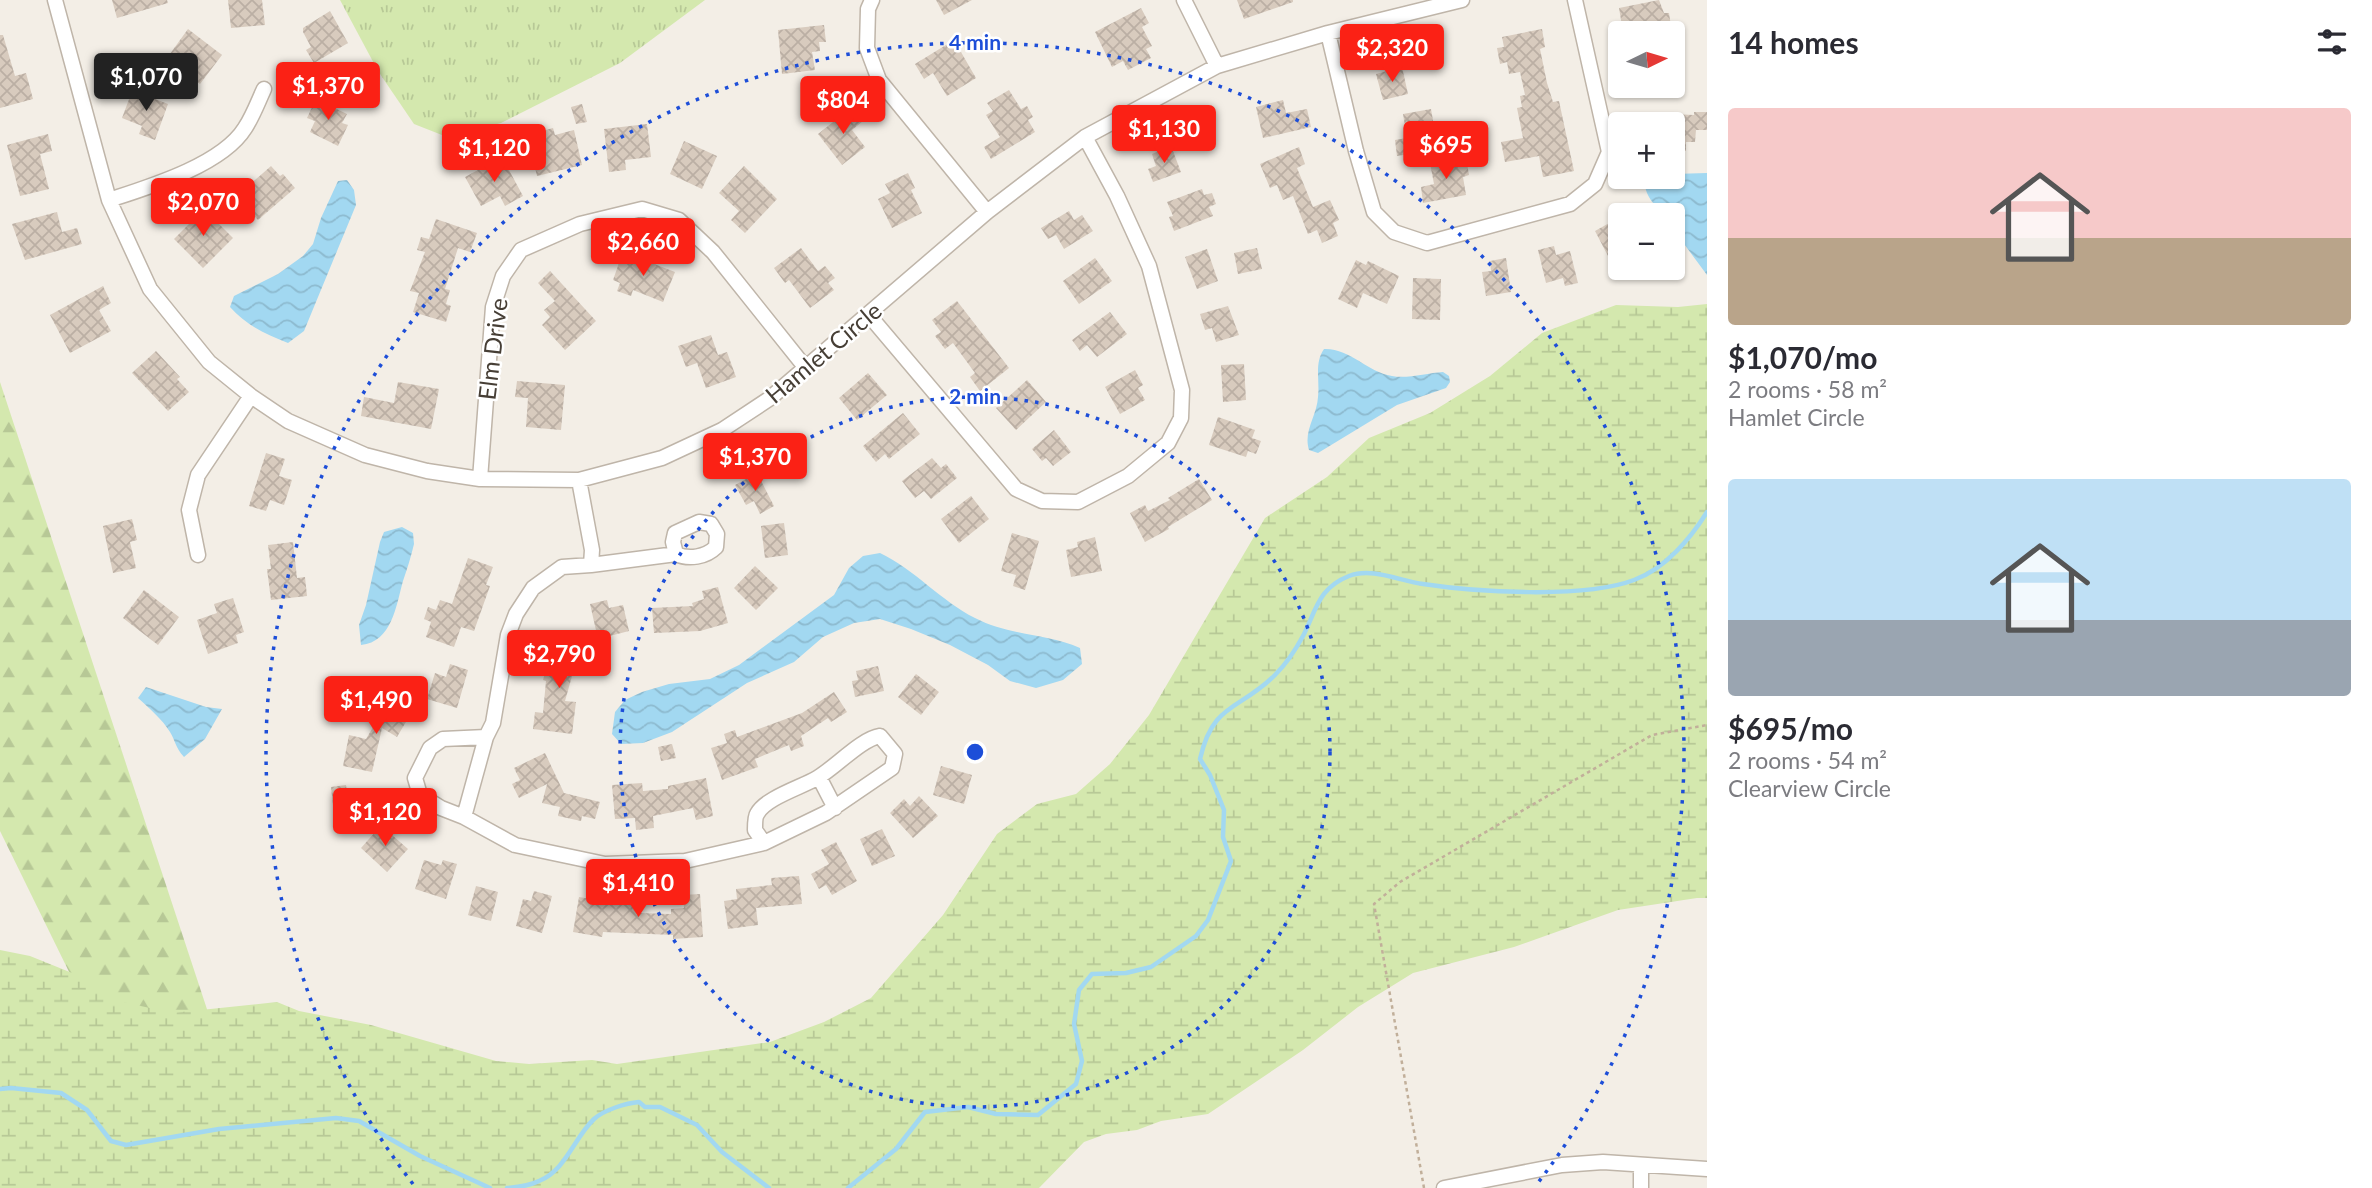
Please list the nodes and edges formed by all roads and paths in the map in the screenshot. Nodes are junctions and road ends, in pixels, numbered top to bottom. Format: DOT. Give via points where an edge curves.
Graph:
graph roads {
  1 [pos="55,0"];
  2 [pos="872,0"];
  3 [pos="1184,0"];
  4 [pos="1462,0"];
  5 [pos="1575,0"];
  6 [pos="1435,3"];
  7 [pos="1328,33"];
  8 [pos="1217,66"];
  9 [pos="264,89"];
  10 [pos="1085,137"];
  11 [pos="109,200"];
  12 [pos="987,212"];
  13 [pos="868,314"];
  14 [pos="805,367"];
  15 [pos="251,396"];
  16 [pos="480,479"];
  17 [pos="579,480"];
  18 [pos="676,554"];
  19 [pos="198,555"];
  20 [pos="591,565"];
  21 [pos="1707,725"];
  22 [pos="486,737"];
  23 [pos="819,777"];
  24 [pos="835,808"];
  25 [pos="464,817"];
  26 [pos="764,843"];
  27 [pos="1641,1165"];
  28 [pos="1707,1169"];
  29 [pos="1424,1188"];
  30 [pos="1444,1188"];
  31 [pos="1641,1188"];
  1 -- 11 [label="street, Hamlet Circle"];
  2 -- 12 [label="street" via="867,48 879,80"];
  3 -- 8 [label="street"];
  4 -- 6 [label="street, Hamlet Circle"];
  5 -- 7 [label="street" via="1609,152 1595,184 1570,204 1427,243 1394,232 1374,212"];
  6 -- 7 [label="street, Hamlet Circle"];
  7 -- 8 [label="street, Hamlet Circle"];
  8 -- 10 [label="street, Hamlet Circle"];
  9 -- 11 [label="street" via="244,130 216,155 170,180"];
  10 -- 12 [label="street, Hamlet Circle"];
  10 -- 13 [label="street" via="1149,266 1182,390 1181,418 1168,443 1128,476 1079,502 1042,501 1016,489"];
  11 -- 15 [label="street, Hamlet Circle" via="150,289 209,362"];
  12 -- 13 [label="street, Hamlet Circle"];
  13 -- 14 [label="street, Hamlet Circle"];
  14 -- 16 [label="street, Elm Drive" via="713,252 679,220 642,209 580,224 521,250 503,276 493,307"];
  14 -- 17 [label="street, Hamlet Circle" via="769,399 722,430 662,458"];
  15 -- 16 [label="street, Hamlet Circle" via="288,421 365,455"];
  15 -- 19 [label="street" via="198,475 189,510"];
  16 -- 17 [label="street, Hamlet Circle"];
  17 -- 20 [label="street"];
  18 -- 20 [label="street"];
  20 -- 22 [label="street" via="562,567 533,588 516,614"];
  21 -- 29 [label="path" via="1652,735 1400,882 1374,904"];
  22 -- 25 [label="street"];
  22 -- 25 [label="street" via="443,739 430,748 415,778 420,795"];
  23 -- 24 [label="street"];
  23 -- 24 [label="street" via="870,738 880,736 895,754 892,768"];
  23 -- 26 [label="street" via="770,801 757,813 755,830"];
  24 -- 26 [label="street"];
  25 -- 26 [label="street" via="515,845 605,864 685,861"];
  27 -- 28 [label="street"];
  27 -- 30 [label="street" via="1562,1165"];
  27 -- 31 [label="street"];
}
